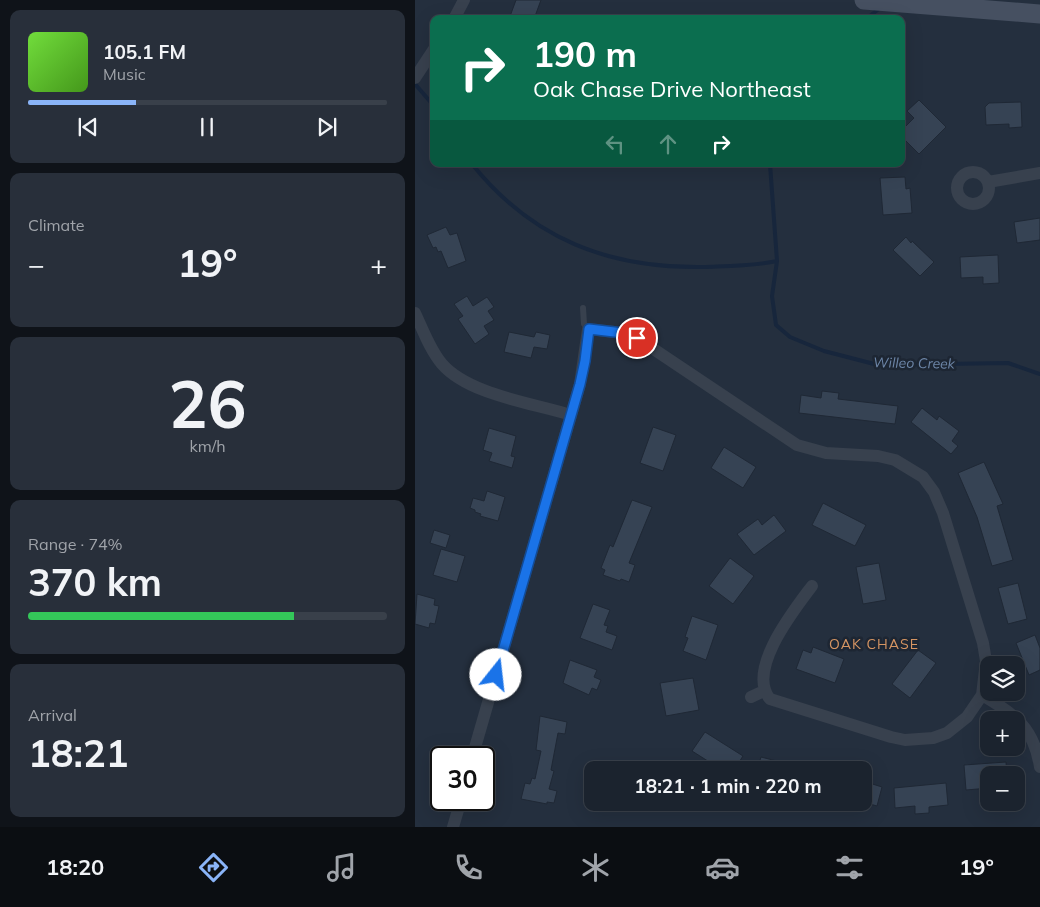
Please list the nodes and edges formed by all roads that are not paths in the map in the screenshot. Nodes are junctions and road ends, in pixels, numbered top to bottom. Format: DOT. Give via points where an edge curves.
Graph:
graph roads {
  1 [pos="464,0"];
  2 [pos="864,0"];
  3 [pos="1040,14"];
  4 [pos="456,15"];
  5 [pos="430,55"];
  6 [pos="415,78"];
  7 [pos="1040,173"];
  8 [pos="988,182"];
  9 [pos="583,308"];
  10 [pos="415,313"];
  11 [pos="589,329"];
  12 [pos="571,415"];
  13 [pos="812,586"];
  14 [pos="985,656"];
  15 [pos="764,691"];
  16 [pos="751,697"];
  17 [pos="980,699"];
  18 [pos="993,701"];
  19 [pos="476,746"];
  20 [pos="1040,767"];
  21 [pos="458,811"];
  22 [pos="453,827"];
  1 -- 4 [label="street"];
  2 -- 3 [label="main road"];
  5 -- 6 [label="street"];
  7 -- 8 [label="street"];
  9 -- 11 [label="lane"];
  10 -- 12 [label="street" via="434,353 454,376 485,390"];
  11 -- 12 [label="street" via="585,361"];
  11 -- 14 [label="street" via="637,338 797,444 826,454 878,456 895,460 923,477 943,513"];
  12 -- 19 [label="street"];
  13 -- 15 [label="street" via="783,625 774,644 763,679"];
  15 -- 16 [label="street"];
  15 -- 17 [label="street" via="770,699 782,704 905,740 933,738 947,733 967,718"];
  18 -- 20 [label="street" via="1020,720 1032,736"];
  21 -- 22 [label="street"];
}
